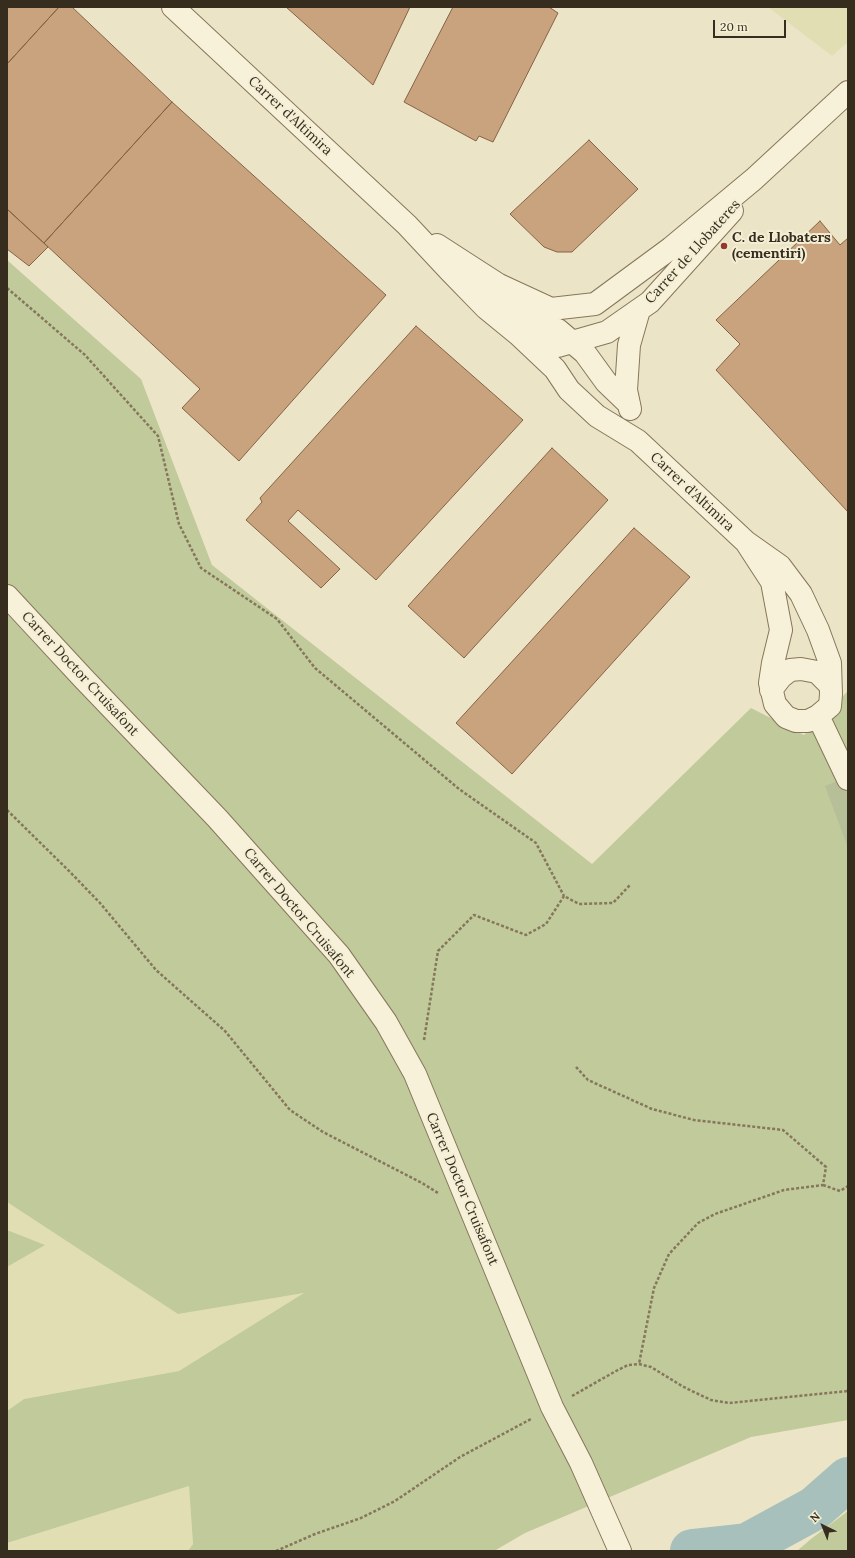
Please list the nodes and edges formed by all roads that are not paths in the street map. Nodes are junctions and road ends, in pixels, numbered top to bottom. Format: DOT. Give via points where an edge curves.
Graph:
graph roads {
  1 [pos="173,7"];
  2 [pos="848,92"];
  3 [pos="754,179"];
  4 [pos="407,225"];
  5 [pos="477,271"];
  6 [pos="639,310"];
  7 [pos="598,318"];
  8 [pos="519,335"];
  9 [pos="565,342"];
  10 [pos="555,369"];
  11 [pos="629,404"];
  12 [pos="638,441"];
  13 [pos="746,542"];
  14 [pos="7,596"];
  15 [pos="830,685"];
  16 [pos="771,690"];
  17 [pos="818,716"];
  18 [pos="848,779"];
  19 [pos="620,1551"];
  1 -- 4 [label="street, Carrer d'Altimira"];
  2 -- 3 [label="street, Carrer de Llobateres"];
  3 -- 6 [label="street, Carrer de Llobateres" via="732,211 650,302"];
  3 -- 7 [label="street, Carrer de Llobateres" via="671,248"];
  4 -- 5 [label="street, Carrer d'Altimira"];
  4 -- 8 [label="street, Carrer d'Altimira" via="486,308"];
  5 -- 7 [label="street, Carrer d'Altimira" via="499,285 552,309"];
  5 -- 9 [label="street, Carrer d'Altimira" via="504,302 523,317 558,330"];
  6 -- 7 [label="street, Carrer de Llobateres"];
  6 -- 11 [label="street, Carrer d'Altimira" via="629,345 626,390"];
  7 -- 9 [label="street" via="570,333"];
  8 -- 9 [label="street, Carrer d'Altimira"];
  8 -- 10 [label="street, Carrer d'Altimira"];
  9 -- 10 [label="street"];
  9 -- 11 [label="street, Carrer d'Altimira" via="585,353 606,382"];
  10 -- 12 [label="street, Carrer d'Altimira" via="569,390 597,416"];
  11 -- 12 [label="street, Carrer d'Altimira"];
  12 -- 13 [label="street, Carrer d'Altimira"];
  13 -- 15 [label="street, Carrer d'Altimira" via="780,566 801,594 830,663"];
  13 -- 16 [label="street, Carrer d'Altimira" via="772,582 781,630 773,663"];
  14 -- 19 [label="street, Carrer Doctor Cruisafont" via="217,818 339,955 386,1022 414,1074 552,1407 581,1463"];
  15 -- 16 [label="street" via="817,672 801,669 790,670 780,677"];
  15 -- 17 [label="street, Carrer d'Altimira" via="830,706"];
  16 -- 17 [label="street, Carrer d'Altimira" via="775,704 786,717 802,721"];
  17 -- 18 [label="street"];
}
